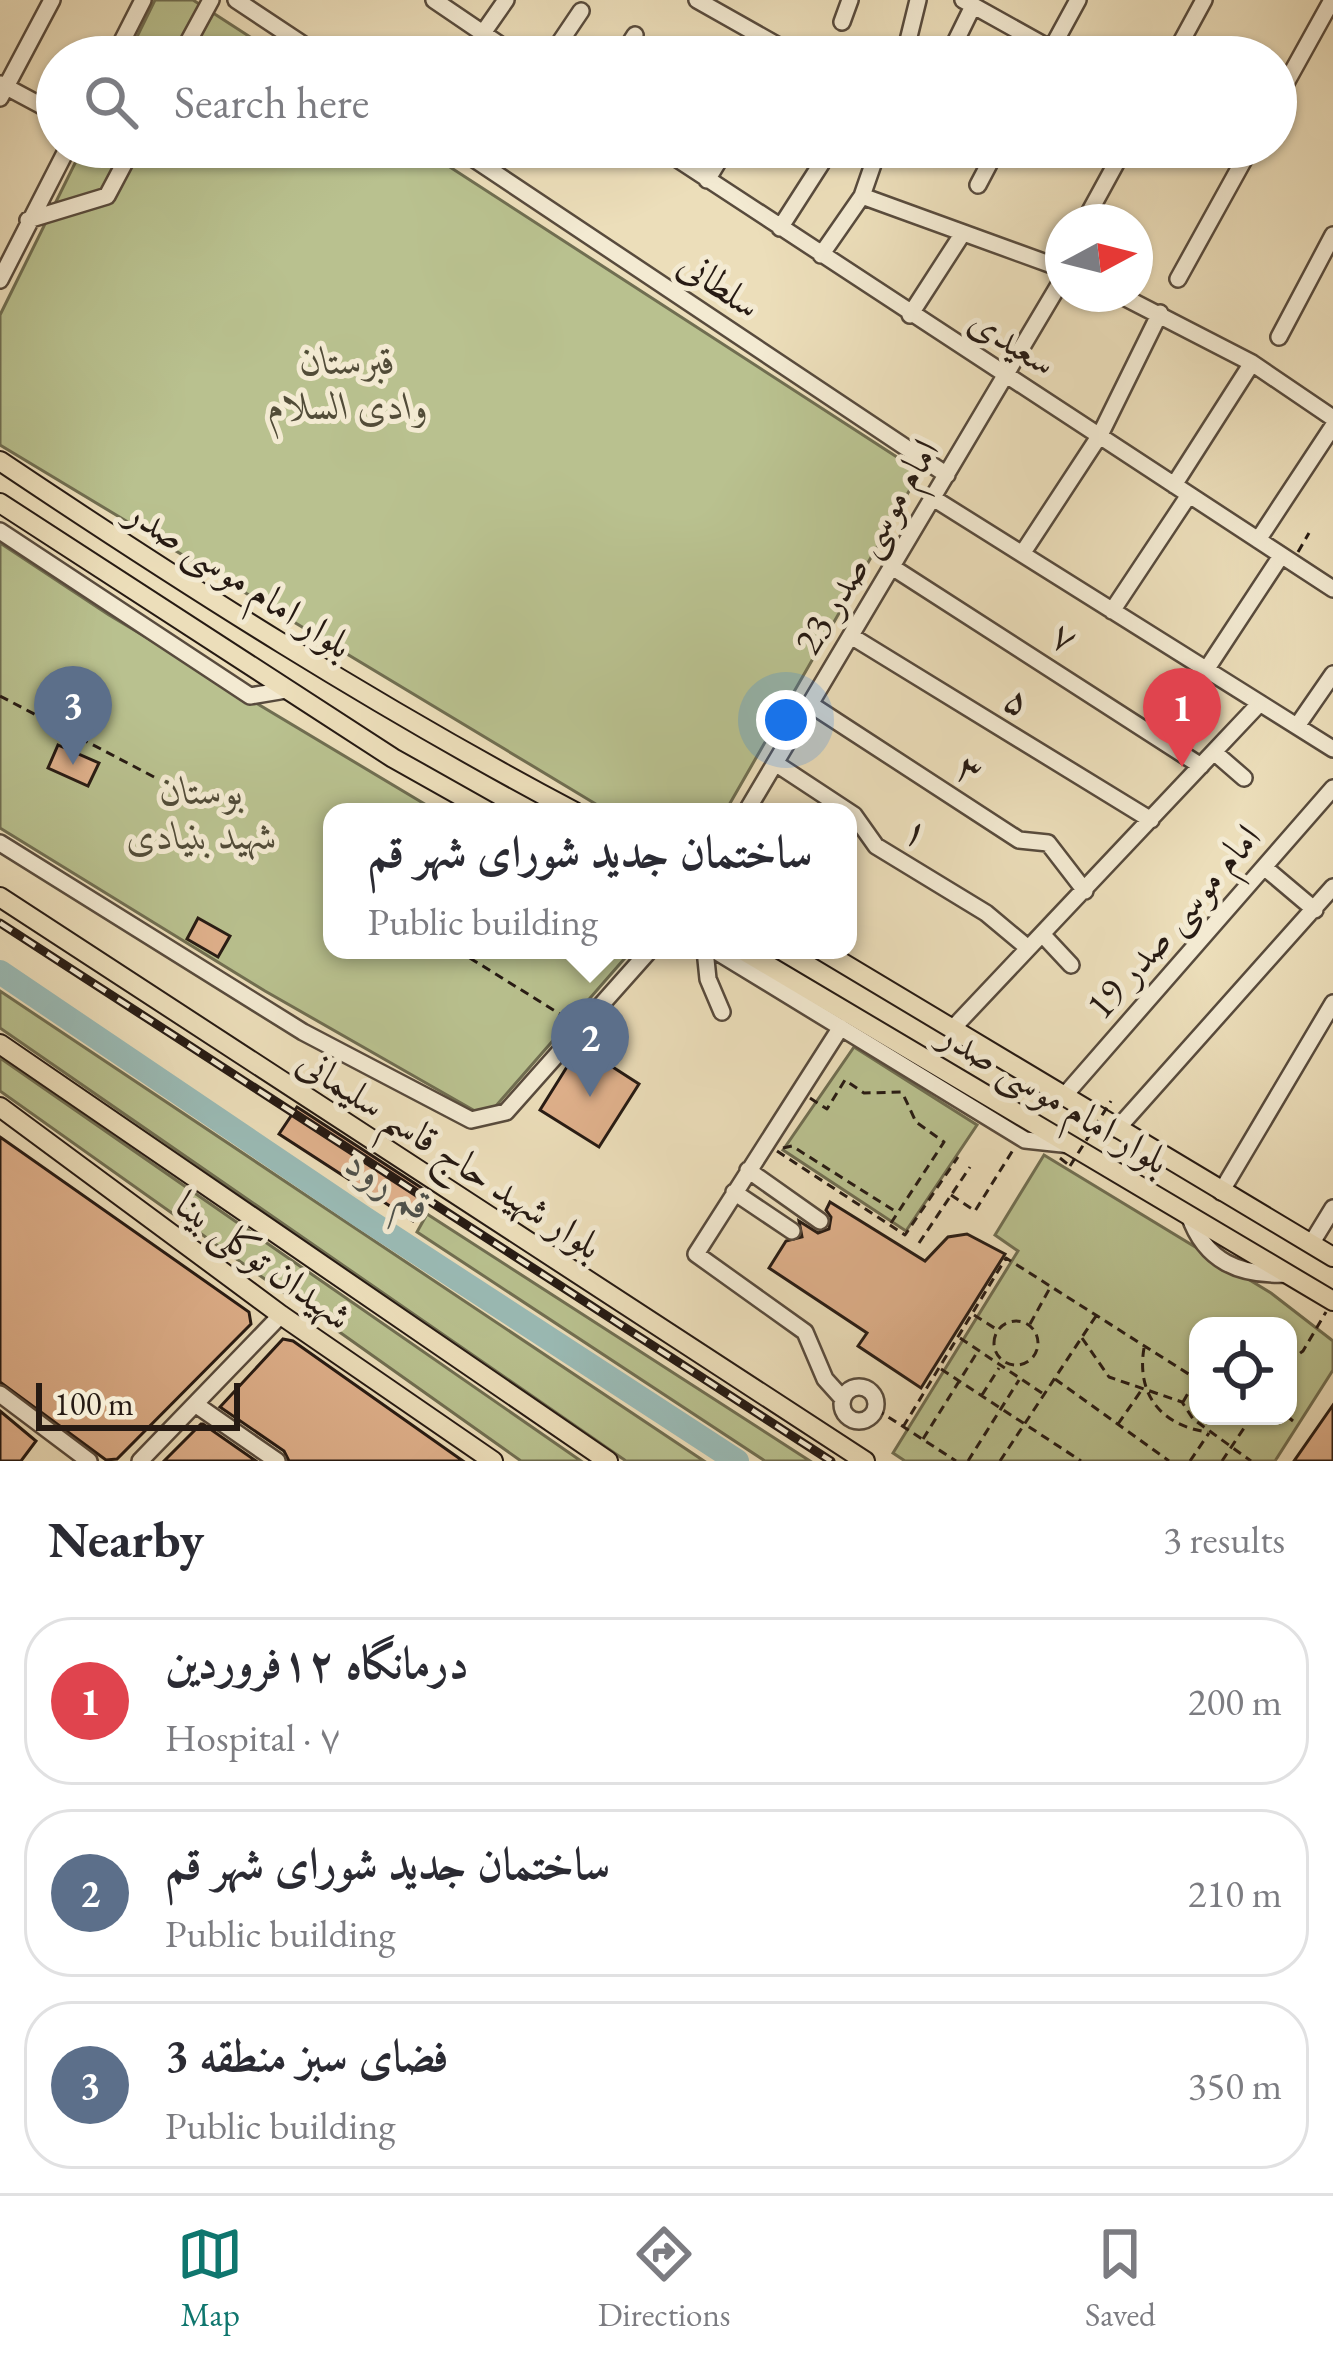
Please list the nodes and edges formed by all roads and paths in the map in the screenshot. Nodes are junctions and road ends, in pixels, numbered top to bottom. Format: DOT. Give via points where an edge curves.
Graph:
graph roads {
  1 [pos="52,0"];
  2 [pos="143,0"];
  3 [pos="211,0"];
  4 [pos="236,0"];
  5 [pos="434,0"];
  6 [pos="506,0"];
  7 [pos="697,0"];
  8 [pos="850,0"];
  9 [pos="918,0"];
  10 [pos="1078,0"];
  11 [pos="1204,0"];
  12 [pos="1332,0"];
  13 [pos="968,3"];
  14 [pos="581,11"];
  15 [pos="842,22"];
  16 [pos="483,33"];
  17 [pos="125,36"];
  18 [pos="191,36"];
  19 [pos="290,36"];
  20 [pos="487,36"];
  21 [pos="564,36"];
  22 [pos="761,36"];
  23 [pos="909,36"];
  24 [pos="956,36"];
  25 [pos="1021,36"];
  26 [pos="1058,36"];
  27 [pos="1184,36"];
  28 [pos="1297,63"];
  29 [pos="2,89"];
  30 [pos="36,104"];
  31 [pos="56,168"];
  32 [pos="119,168"];
  33 [pos="487,168"];
  34 [pos="690,168"];
  35 [pos="714,168"];
  36 [pos="819,168"];
  37 [pos="872,168"];
  38 [pos="986,168"];
  39 [pos="1113,168"];
  40 [pos="1239,168"];
  41 [pos="707,180"];
  42 [pos="977,185"];
  43 [pos="862,196"];
  44 [pos="1094,204"];
  45 [pos="28,220"];
  46 [pos="780,228"];
  47 [pos="963,232"];
  48 [pos="1333,235"];
  49 [pos="821,255"];
  50 [pos="4,259"];
  51 [pos="1045,266"];
  52 [pos="1178,279"];
  53 [pos="0,280"];
  54 [pos="1045,306"];
  55 [pos="1153,310"];
  56 [pos="1160,313"];
  57 [pos="910,315"];
  58 [pos="1279,338"];
  59 [pos="1252,363"];
  60 [pos="1006,376"];
  61 [pos="1333,422"];
  62 [pos="1100,436"];
  63 [pos="0,461"];
  64 [pos="947,475"];
  65 [pos="1174,484"];
  66 [pos="1189,495"];
  67 [pos="933,498"];
  68 [pos="0,503"];
  69 [pos="0,530"];
  70 [pos="1309,533"];
  71 [pos="1258,540"];
  72 [pos="1022,554"];
  73 [pos="1286,559"];
  74 [pos="892,567"];
  75 [pos="1333,589"];
  76 [pos="1112,611"];
  77 [pos="851,636"];
  78 [pos="1206,670"];
  79 [pos="1333,674"];
  80 [pos="286,690"];
  81 [pos="0,696"];
  82 [pos="810,704"];
  83 [pos="1260,704"];
  84 [pos="1297,726"];
  85 [pos="1333,749"];
  86 [pos="1214,752"];
  87 [pos="775,763"];
  88 [pos="1201,766"];
  89 [pos="156,778"];
  90 [pos="1244,778"];
  91 [pos="1333,788"];
  92 [pos="474,803"];
  93 [pos="558,803"];
  94 [pos="751,803"];
  95 [pos="836,803"];
  96 [pos="857,819"];
  97 [pos="1151,820"];
  98 [pos="0,843"];
  99 [pos="1264,867"];
  100 [pos="1333,886"];
  101 [pos="1084,891"];
  102 [pos="0,897"];
  103 [pos="1315,910"];
  104 [pos="1042,934"];
  105 [pos="1028,948"];
  106 [pos="472,959"];
  107 [pos="642,959"];
  108 [pos="710,959"];
  109 [pos="725,959"];
  110 [pos="757,959"];
  111 [pos="836,959"];
  112 [pos="1071,965"];
  113 [pos="1333,1003"];
  114 [pos="722,1012"];
  115 [pos="579,1026"];
  116 [pos="841,1027"];
  117 [pos="953,1028"];
  118 [pos="0,1044"];
  119 [pos="1064,1096"];
  120 [pos="809,1097"];
  121 [pos="1123,1104"];
  122 [pos="0,1107"];
  123 [pos="1118,1129"];
  124 [pos="1072,1145"];
  125 [pos="1014,1149"];
  126 [pos="958,1157"];
  127 [pos="1070,1166"];
  128 [pos="970,1167"];
  129 [pos="748,1170"];
  130 [pos="734,1192"];
  131 [pos="1221,1192"];
  132 [pos="951,1195"];
  133 [pos="1333,1208"];
  134 [pos="898,1213"];
  135 [pos="820,1221"];
  136 [pos="890,1225"];
  137 [pos="792,1231"];
  138 [pos="919,1243"];
  139 [pos="1311,1244"];
  140 [pos="1333,1257"];
  141 [pos="1051,1286"];
  142 [pos="1333,1300"];
  143 [pos="973,1314"];
  144 [pos="281,1315"];
  145 [pos="1097,1315"];
  146 [pos="1029,1326"];
  147 [pos="998,1330"];
  148 [pos="958,1337"];
  149 [pos="1082,1338"];
  150 [pos="1144,1346"];
  151 [pos="978,1351"];
  152 [pos="1297,1355"];
  153 [pos="1002,1363"];
  154 [pos="939,1368"];
  155 [pos="1189,1374"];
  156 [pos="1020,1378"];
  157 [pos="1055,1379"];
  158 [pos="959,1381"];
  159 [pos="1144,1387"];
  160 [pos="1189,1393"];
  161 [pos="0,1394"];
  162 [pos="1044,1394"];
  163 [pos="982,1395"];
  164 [pos="842,1399"];
  165 [pos="1183,1402"];
  166 [pos="195,1403"];
  167 [pos="1001,1408"];
  168 [pos="876,1409"];
  169 [pos="1025,1423"];
  170 [pos="1118,1424"];
  171 [pos="1246,1425"];
  172 [pos="903,1426"];
  173 [pos="1210,1432"];
  174 [pos="923,1439"];
  175 [pos="1231,1447"];
  176 [pos="89,1461"];
  177 [pos="140,1461"];
  178 [pos="277,1461"];
  179 [pos="493,1461"];
  180 [pos="608,1461"];
  181 [pos="865,1461"];
  182 [pos="956,1461"];
  183 [pos="968,1461"];
  184 [pos="1000,1461"];
  185 [pos="1081,1461"];
  186 [pos="1169,1461"];
  187 [pos="1190,1461"];
  188 [pos="1222,1461"];
  189 [pos="1251,1461"];
  1 -- 29 [label="street"];
  2 -- 17 [label="street"];
  3 -- 18 [label="street"];
  4 -- 19 [label="street"];
  5 -- 16 [label="street"];
  6 -- 16 [label="street"];
  7 -- 22 [label="street"];
  8 -- 15 [label="street"];
  9 -- 23 [label="street"];
  10 -- 26 [label="street"];
  11 -- 27 [label="street"];
  12 -- 28 [label="street"];
  13 -- 24 [label="street"];
  13 -- 25 [label="street"];
  14 -- 21 [label="street"];
  16 -- 20 [label="street"];
  29 -- 30 [label="street"];
  31 -- 45 [label="street"];
  32 -- 45 [label="street" via="107,196"];
  33 -- 64 [label="street, سلطانی"];
  34 -- 41 [label="street, سعیدی"];
  35 -- 41 [label="street"];
  36 -- 46 [label="street"];
  37 -- 43 [label="street"];
  38 -- 42 [label="street"];
  39 -- 44 [label="street"];
  40 -- 52 [label="street"];
  41 -- 46 [label="street, سعیدی"];
  43 -- 47 [label="street"];
  43 -- 49 [label="street"];
  45 -- 50 [label="street"];
  46 -- 49 [label="street, سعیدی"];
  47 -- 51 [label="street"];
  47 -- 57 [label="street"];
  48 -- 58 [label="street"];
  49 -- 57 [label="street, سعیدی"];
  50 -- 53 [label="street"];
  54 -- 60 [label="street, امام موسی صدر 23"];
  55 -- 56 [label="street"];
  56 -- 59 [label="street"];
  56 -- 62 [label="street"];
  57 -- 60 [label="street, سعیدی"];
  59 -- 61 [label="street"];
  59 -- 65 [label="street"];
  60 -- 62 [label="street, سعیدی"];
  60 -- 64 [label="street, امام موسی صدر 23"];
  61 -- 71 [label="street"];
  62 -- 65 [label="street, سعیدی"];
  62 -- 72 [label="street"];
  63 -- 93 [label="main road, بلوار امام موسی صدر" via="404,722"];
  64 -- 67 [label="street, امام موسی صدر 23"];
  65 -- 66 [label="street, سعیدی"];
  66 -- 71 [label="street, سعیدی"];
  66 -- 76 [label="street"];
  67 -- 72 [label="street"];
  67 -- 74 [label="street, امام موسی صدر 23"];
  68 -- 80 [label="main road, بلوار امام موسی صدر"];
  69 -- 80 [label="street" via="250,696"];
  70 -- 73 [label="path"];
  71 -- 73 [label="street, سعیدی"];
  72 -- 76 [label="street"];
  73 -- 75 [label="street, سعیدی"];
  73 -- 78 [label="street"];
  74 -- 77 [label="street, امام موسی صدر 23"];
  74 -- 88 [label="street, ۷"];
  76 -- 78 [label="street"];
  77 -- 82 [label="street, امام موسی صدر 23"];
  77 -- 97 [label="street, ۵"];
  78 -- 83 [label="street"];
  79 -- 84 [label="street"];
  80 -- 92 [label="main road, بلوار امام موسی صدر"];
  81 -- 89 [label="path"];
  82 -- 87 [label="street, امام موسی صدر 23"];
  82 -- 101 [label="street, ۳" via="1019,840 1048,843"];
  83 -- 84 [label="street"];
  83 -- 86 [label="street"];
  84 -- 85 [label="street"];
  86 -- 88 [label="street"];
  86 -- 90 [label="street"];
  87 -- 94 [label="street, امام موسی صدر 23"];
  87 -- 95 [label="street, ۱"];
  88 -- 97 [label="street"];
  91 -- 99 [label="street, امام موسی صدر 19"];
  96 -- 105 [label="street, ۱" via="876,846"];
  97 -- 101 [label="street"];
  98 -- 115 [label="street" via="303,1032 471,1120 506,1112"];
  99 -- 103 [label="street"];
  99 -- 119 [label="street, امام موسی صدر 19"];
  100 -- 103 [label="street"];
  101 -- 104 [label="street"];
  102 -- 181 [label="main road, بلوار شهید حاج قاسم سلیمانی"];
  103 -- 123 [label="street"];
  104 -- 105 [label="street"];
  104 -- 112 [label="street"];
  105 -- 117 [label="street"];
  106 -- 115 [label="path"];
  107 -- 115 [label="street"];
  108 -- 114 [label="street"];
  109 -- 116 [label="street"];
  110 -- 124 [label="main road, بلوار امام موسی صدر"];
  111 -- 117 [label="main road, بلوار امام موسی صدر"];
  113 -- 131 [label="street"];
  116 -- 124 [label="street" via="1025,1140"];
  116 -- 129 [label="street"];
  117 -- 119 [label="main road, بلوار امام موسی صدر"];
  118 -- 180 [label="main road"];
  119 -- 123 [label="main road, بلوار امام موسی صدر"];
  120 -- 134 [label="path" via="826,1109 845,1080 865,1094 902,1092 916,1122 944,1142"];
  121 -- 127 [label="path, bridge" via="1112,1101"];
  122 -- 144 [label="main road, شهیدان توکلی بینا"];
  123 -- 131 [label="main road, بلوار امام موسی صدر"];
  124 -- 142 [label="main road, بلوار امام موسی صدر"];
  125 -- 132 [label="path" via="975,1211"];
  126 -- 136 [label="path" via="905,1235"];
  128 -- 132 [label="path"];
  129 -- 130 [label="street"];
  129 -- 135 [label="street"];
  130 -- 137 [label="street"];
  130 -- 164 [label="street" via="696,1256 805,1332"];
  131 -- 139 [label="main road, بلوار امام موسی صدر"];
  132 -- 138 [label="path"];
  133 -- 139 [label="street"];
  134 -- 136 [label="path"];
  134 -- 136 [label="path" via="792,1146 776,1150"];
  139 -- 140 [label="main road, بلوار امام موسی صدر"];
  141 -- 143 [label="path" via="1006,1258"];
  141 -- 145 [label="path"];
  141 -- 146 [label="path"];
  142 -- 152 [label="path"];
  143 -- 147 [label="path"];
  143 -- 148 [label="path"];
  144 -- 166 [label="street"];
  144 -- 179 [label="main road, شهیدان توکلی بینا"];
  145 -- 149 [label="path"];
  145 -- 150 [label="path"];
  146 -- 147 [label="path"];
  146 -- 153 [label="path" via="1034,1356"];
  147 -- 153 [label="path"];
  148 -- 151 [label="path"];
  148 -- 154 [label="path"];
  149 -- 157 [label="path"];
  149 -- 159 [label="path" via="1108,1377"];
  150 -- 155 [label="path"];
  150 -- 159 [label="path"];
  151 -- 153 [label="path"];
  151 -- 158 [label="path"];
  153 -- 156 [label="path"];
  153 -- 163 [label="path"];
  154 -- 158 [label="path"];
  154 -- 172 [label="path"];
  156 -- 162 [label="path"];
  156 -- 167 [label="path"];
  157 -- 162 [label="path"];
  157 -- 170 [label="path"];
  158 -- 163 [label="path"];
  158 -- 174 [label="path"];
  159 -- 165 [label="path"];
  159 -- 170 [label="path"];
  159 -- 173 [label="path" via="1166,1418"];
  160 -- 165 [label="path"];
  161 -- 176 [label="street"];
  162 -- 169 [label="path"];
  163 -- 167 [label="path"];
  164 -- 168 [label="street" via="867,1388"];
  164 -- 168 [label="street" via="854,1420"];
  165 -- 173 [label="path"];
  166 -- 177 [label="street"];
  166 -- 178 [label="street"];
  167 -- 169 [label="path"];
  167 -- 183 [label="path"];
  168 -- 172 [label="path"];
  169 -- 184 [label="path"];
  169 -- 185 [label="path"];
  170 -- 186 [label="path"];
  171 -- 175 [label="path"];
  172 -- 174 [label="path"];
  173 -- 175 [label="path"];
  173 -- 187 [label="path"];
  174 -- 182 [label="path"];
  175 -- 188 [label="path"];
  175 -- 189 [label="path"];
}
